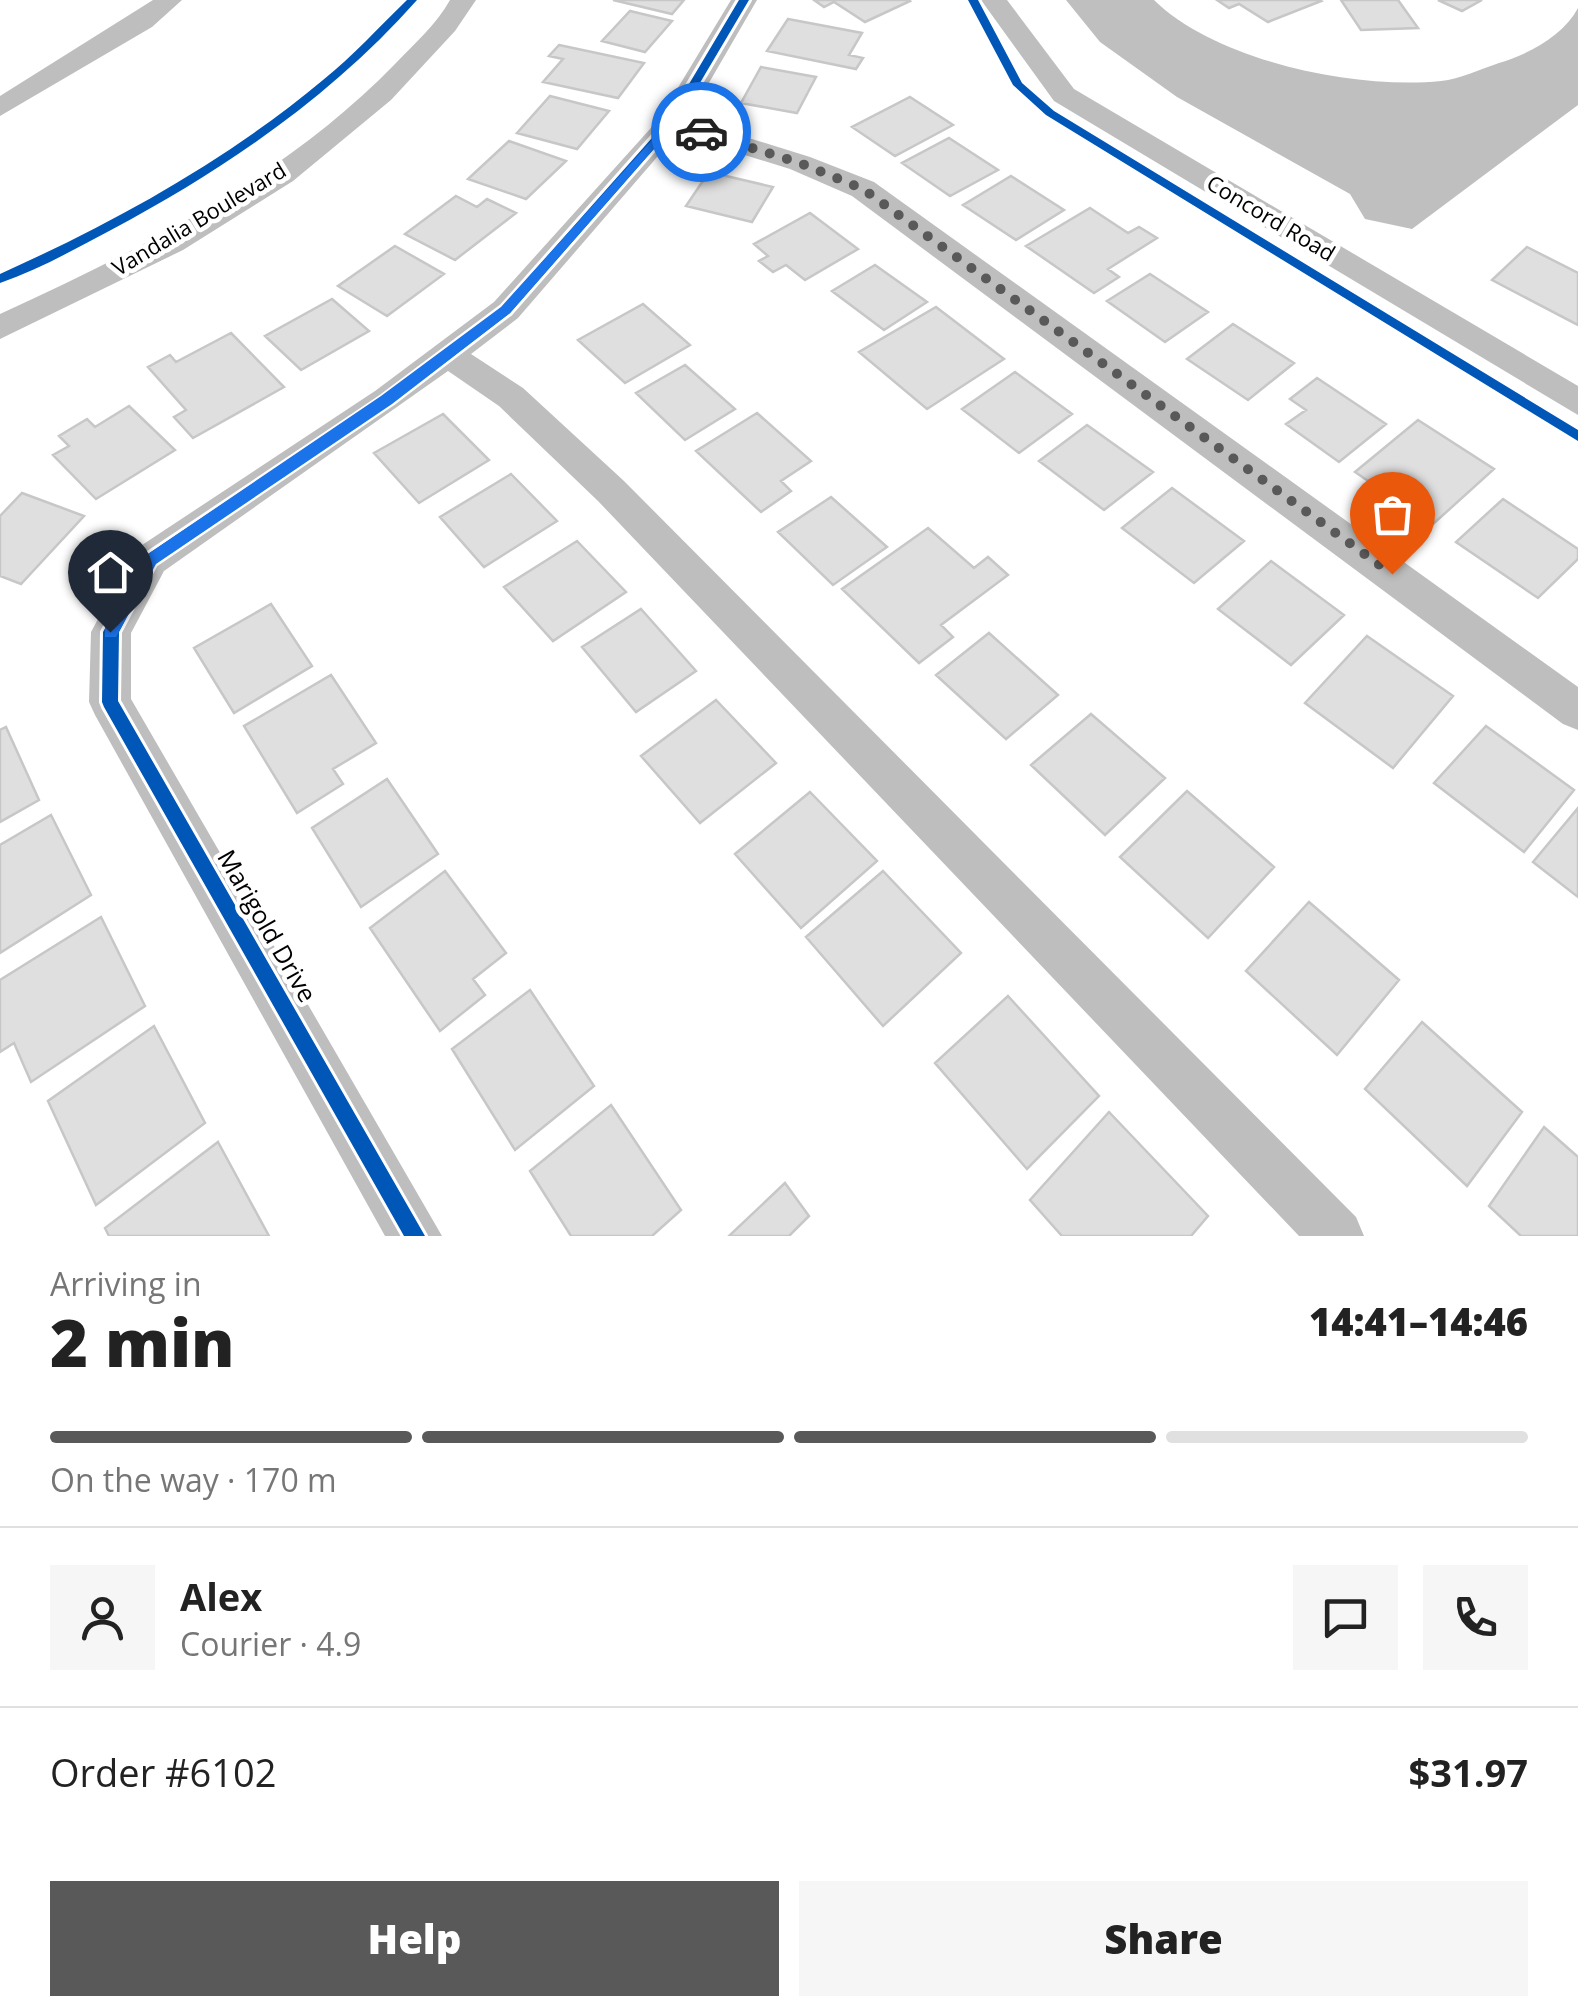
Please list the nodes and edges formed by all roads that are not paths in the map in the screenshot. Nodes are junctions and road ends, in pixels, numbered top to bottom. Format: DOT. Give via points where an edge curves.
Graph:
graph roads {
  1 [pos="169,0"];
  2 [pos="463,0"];
  3 [pos="744,0"];
  4 [pos="994,0"];
  5 [pos="0,108"];
  6 [pos="671,123"];
  7 [pos="0,327"];
  8 [pos="448,354"];
  9 [pos="1578,402"];
  10 [pos="1578,711"];
  11 [pos="416,1236"];
  12 [pos="1337,1236"];
  1 -- 5 [label="street"];
  2 -- 7 [label="street, Vandalia Boulevard" via="396,83 328,139 144,256"];
  3 -- 6 [label="street"];
  4 -- 9 [label="street, Concord Road" via="1064,95"];
  6 -- 8 [label="street" via="506,310"];
  6 -- 10 [label="street" via="863,189"];
  8 -- 11 [label="street, Marigold Drive" via="150,560 110,632 110,702"];
  8 -- 12 [label="street" via="511,397 611,491"];
}
